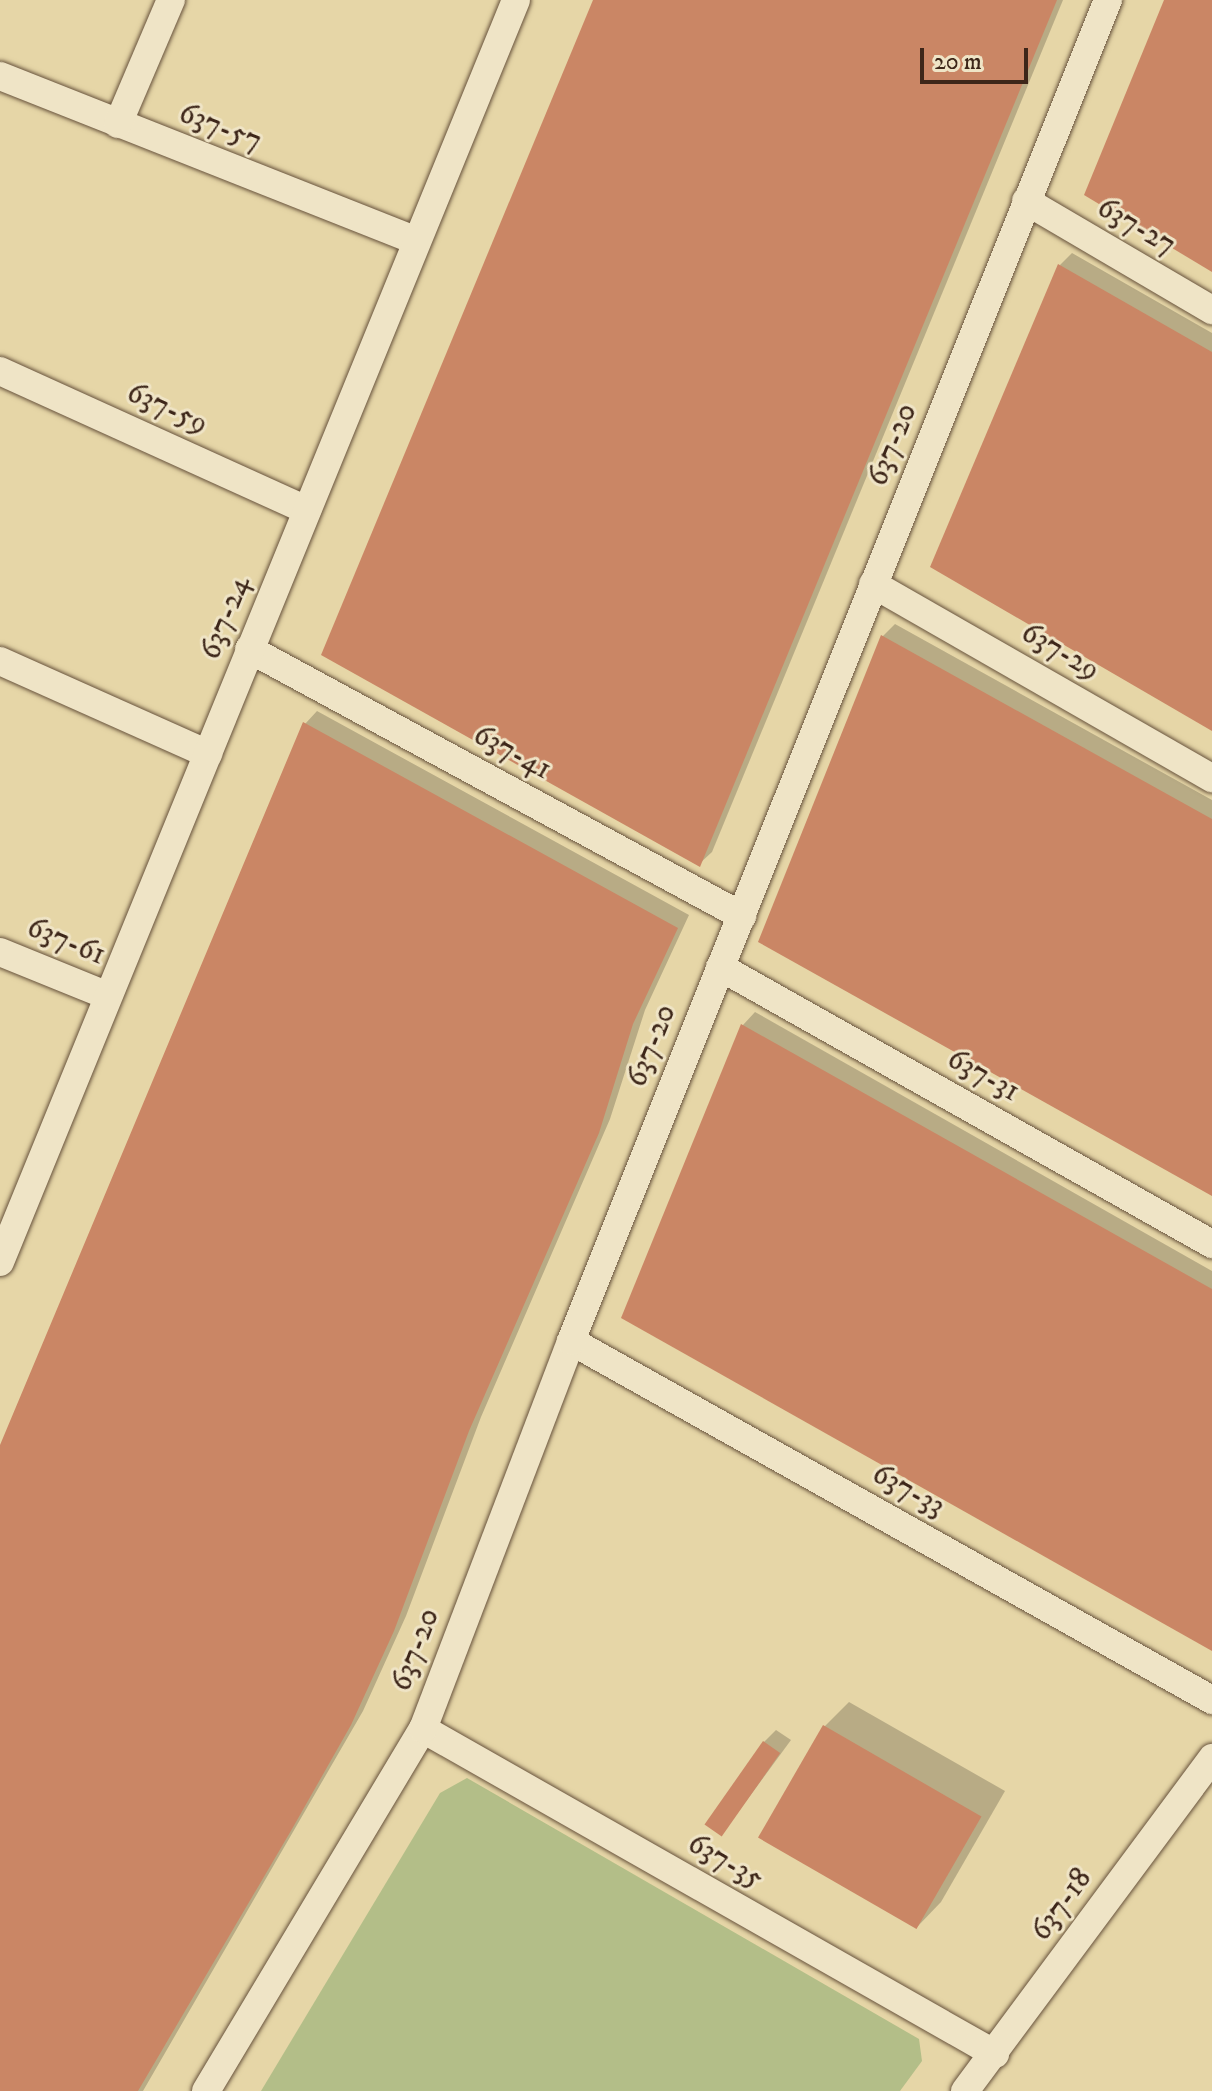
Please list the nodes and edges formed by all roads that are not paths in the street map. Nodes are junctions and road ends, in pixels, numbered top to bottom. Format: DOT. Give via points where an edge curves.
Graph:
graph roads {
  1 [pos="171,0"];
  2 [pos="516,0"];
  3 [pos="1108,0"];
  4 [pos="0,76"];
  5 [pos="118,124"];
  6 [pos="1026,201"];
  7 [pos="417,241"];
  8 [pos="1212,310"];
  9 [pos="0,371"];
  10 [pos="307,510"];
  11 [pos="873,584"];
  12 [pos="249,649"];
  13 [pos="0,661"];
  14 [pos="208,754"];
  15 [pos="1212,778"];
  16 [pos="742,916"];
  17 [pos="0,952"];
  18 [pos="720,967"];
  19 [pos="106,995"];
  20 [pos="1212,1244"];
  21 [pos="2,1249"];
  22 [pos="571,1341"];
  23 [pos="1212,1700"];
  24 [pos="423,1729"];
  25 [pos="1212,1758"];
  26 [pos="995,2054"];
  27 [pos="206,2091"];
  28 [pos="965,2091"];
  1 -- 5 [label="street"];
  2 -- 7 [label="street, 637-24"];
  3 -- 6 [label="street, 637-20"];
  4 -- 5 [label="street, 637-57"];
  5 -- 7 [label="street, 637-57"];
  6 -- 8 [label="street, 637-27"];
  6 -- 11 [label="street, 637-20"];
  7 -- 10 [label="street, 637-24"];
  9 -- 10 [label="street, 637-59"];
  10 -- 12 [label="street, 637-24"];
  11 -- 15 [label="street, 637-29"];
  11 -- 16 [label="street, 637-20"];
  12 -- 14 [label="street, 637-24"];
  12 -- 16 [label="street, 637-41"];
  13 -- 14 [label="street"];
  14 -- 19 [label="street, 637-24"];
  16 -- 18 [label="street, 637-20"];
  17 -- 19 [label="street, 637-61"];
  18 -- 20 [label="street, 637-31"];
  18 -- 22 [label="street, 637-20"];
  19 -- 21 [label="street, 637-24"];
  22 -- 23 [label="street, 637-33"];
  22 -- 24 [label="street, 637-20"];
  24 -- 26 [label="street, 637-35"];
  24 -- 27 [label="street, 637-20"];
  25 -- 26 [label="street, 637-18"];
  26 -- 28 [label="street, 637-18"];
}
